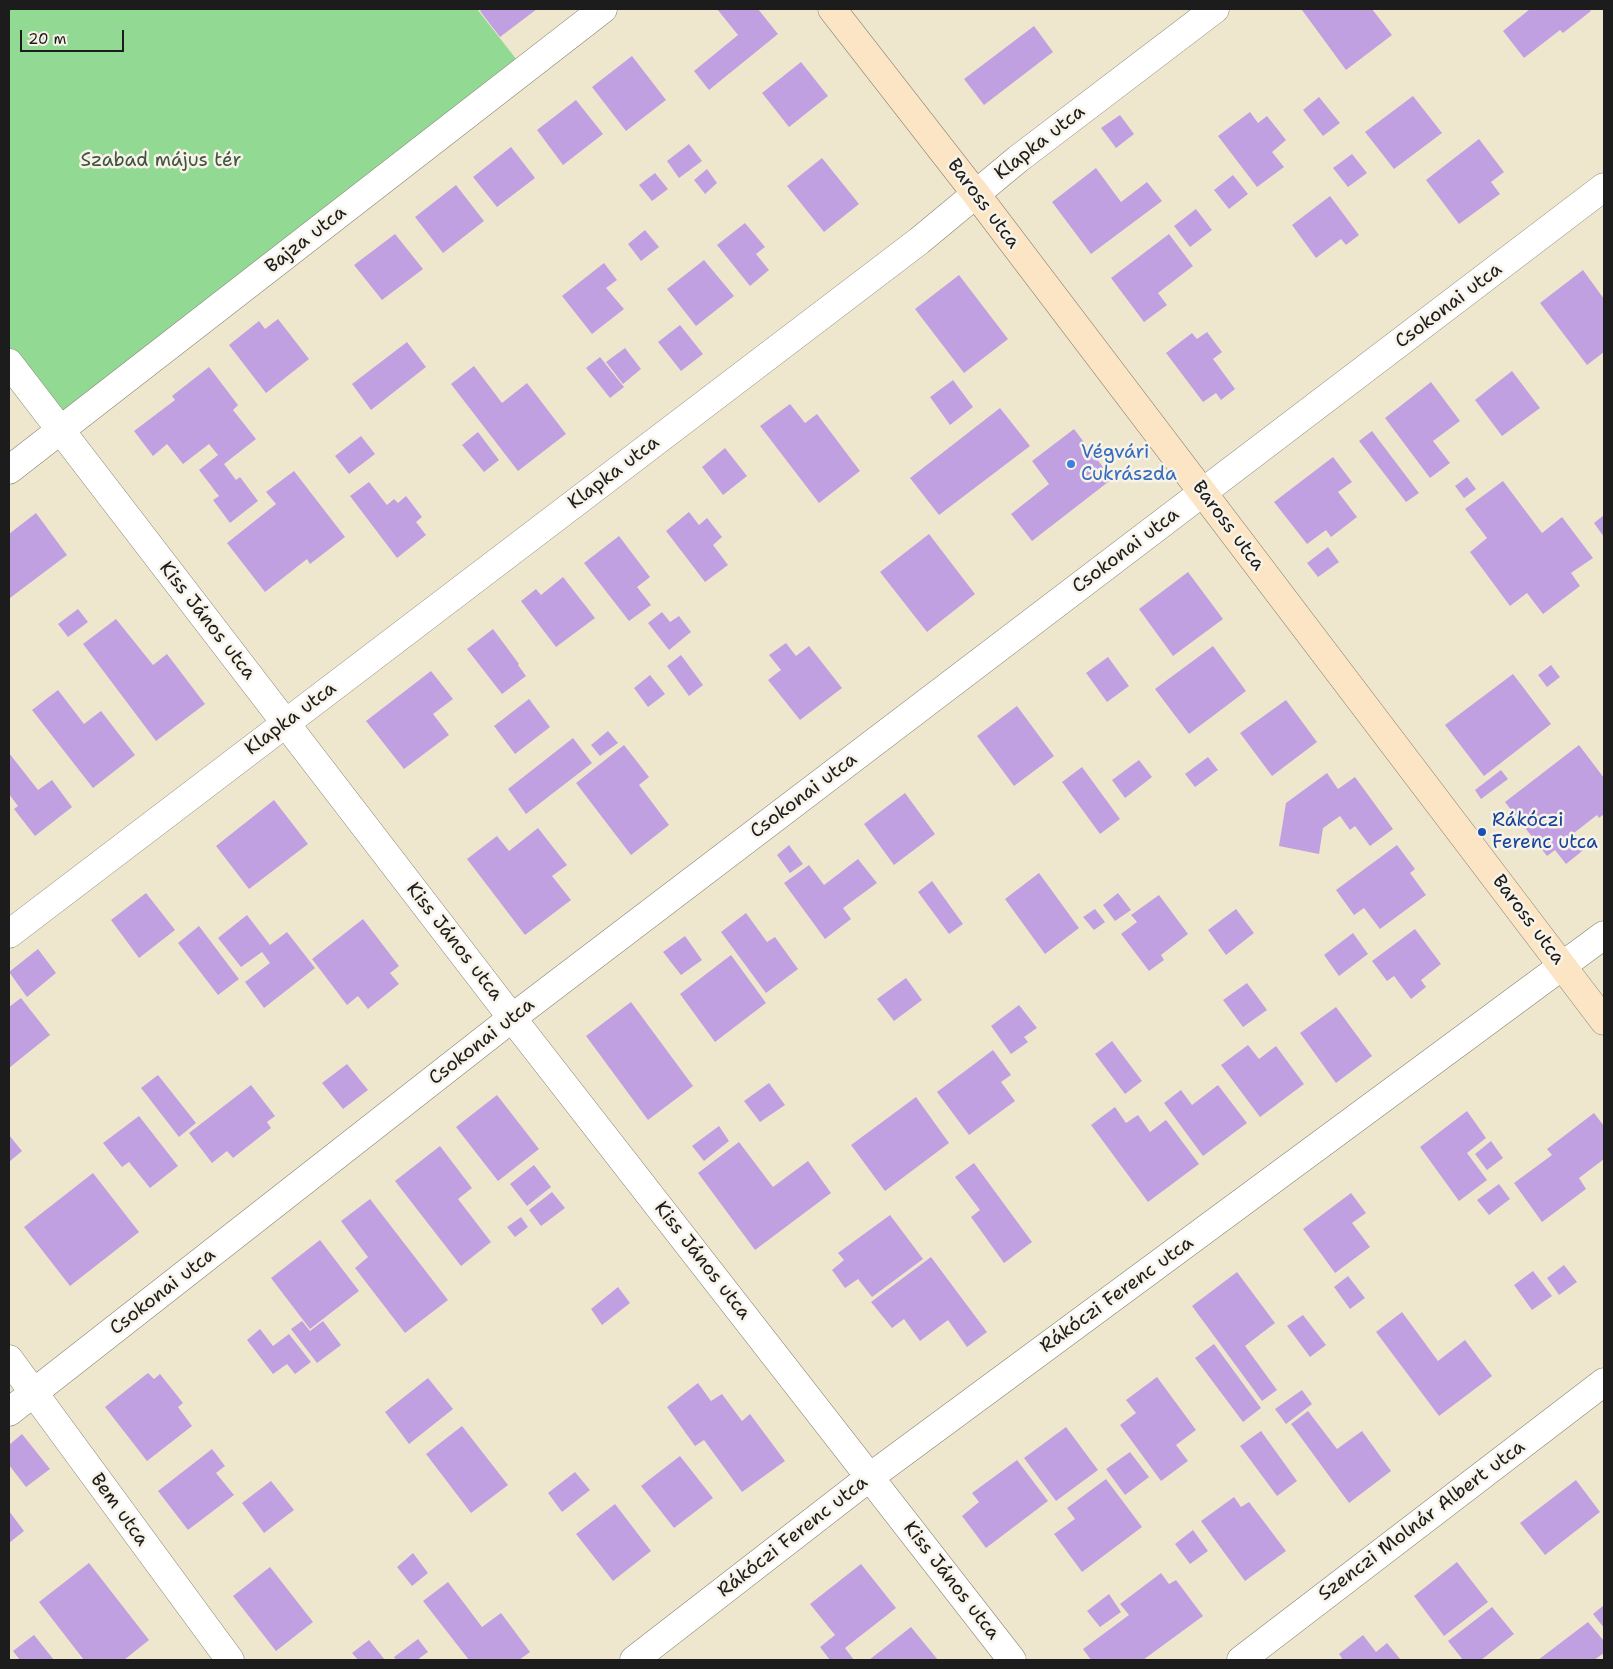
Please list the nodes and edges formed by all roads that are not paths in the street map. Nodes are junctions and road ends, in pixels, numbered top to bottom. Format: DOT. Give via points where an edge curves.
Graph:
graph roads {
  1 [pos="603,9"];
  2 [pos="832,9"];
  3 [pos="1215,9"];
  4 [pos="1604,187"];
  5 [pos="976,194"];
  6 [pos="9,363"];
  7 [pos="60,431"];
  8 [pos="9,470"];
  9 [pos="1203,493"];
  10 [pos="286,723"];
  11 [pos="9,934"];
  12 [pos="1604,935"];
  13 [pos="1562,966"];
  14 [pos="512,1018"];
  15 [pos="1604,1021"];
  16 [pos="9,1359"];
  17 [pos="1604,1382"];
  18 [pos="33,1394"];
  19 [pos="9,1412"];
  20 [pos="870,1477"];
  21 [pos="230,1660"];
  22 [pos="634,1660"];
  23 [pos="1012,1660"];
  24 [pos="1241,1660"];
  1 -- 7 [label="street, Bajza utca"];
  2 -- 5 [label="street, Baross utca"];
  3 -- 5 [label="street, Klapka utca"];
  4 -- 9 [label="street, Csokonai utca"];
  5 -- 9 [label="street, Baross utca"];
  5 -- 10 [label="street, Klapka utca" via="919,241"];
  6 -- 7 [label="street, Kiss János utca"];
  7 -- 8 [label="street, Bajza utca"];
  7 -- 10 [label="street, Kiss János utca"];
  9 -- 13 [label="street, Baross utca"];
  9 -- 14 [label="street, Csokonai utca"];
  10 -- 11 [label="street, Klapka utca"];
  10 -- 14 [label="street, Kiss János utca"];
  12 -- 13 [label="street, Rákóczi Ferenc utca"];
  13 -- 15 [label="street, Baross utca"];
  13 -- 20 [label="street, Rákóczi Ferenc utca"];
  14 -- 18 [label="street, Csokonai utca"];
  14 -- 20 [label="street, Kiss János utca"];
  16 -- 18 [label="street, Bem utca"];
  17 -- 24 [label="street, Szenczi Molnár Albert utca"];
  18 -- 19 [label="street, Csokonai utca"];
  18 -- 21 [label="street, Bem utca"];
  20 -- 22 [label="street, Rákóczi Ferenc utca"];
  20 -- 23 [label="street, Kiss János utca"];
}
